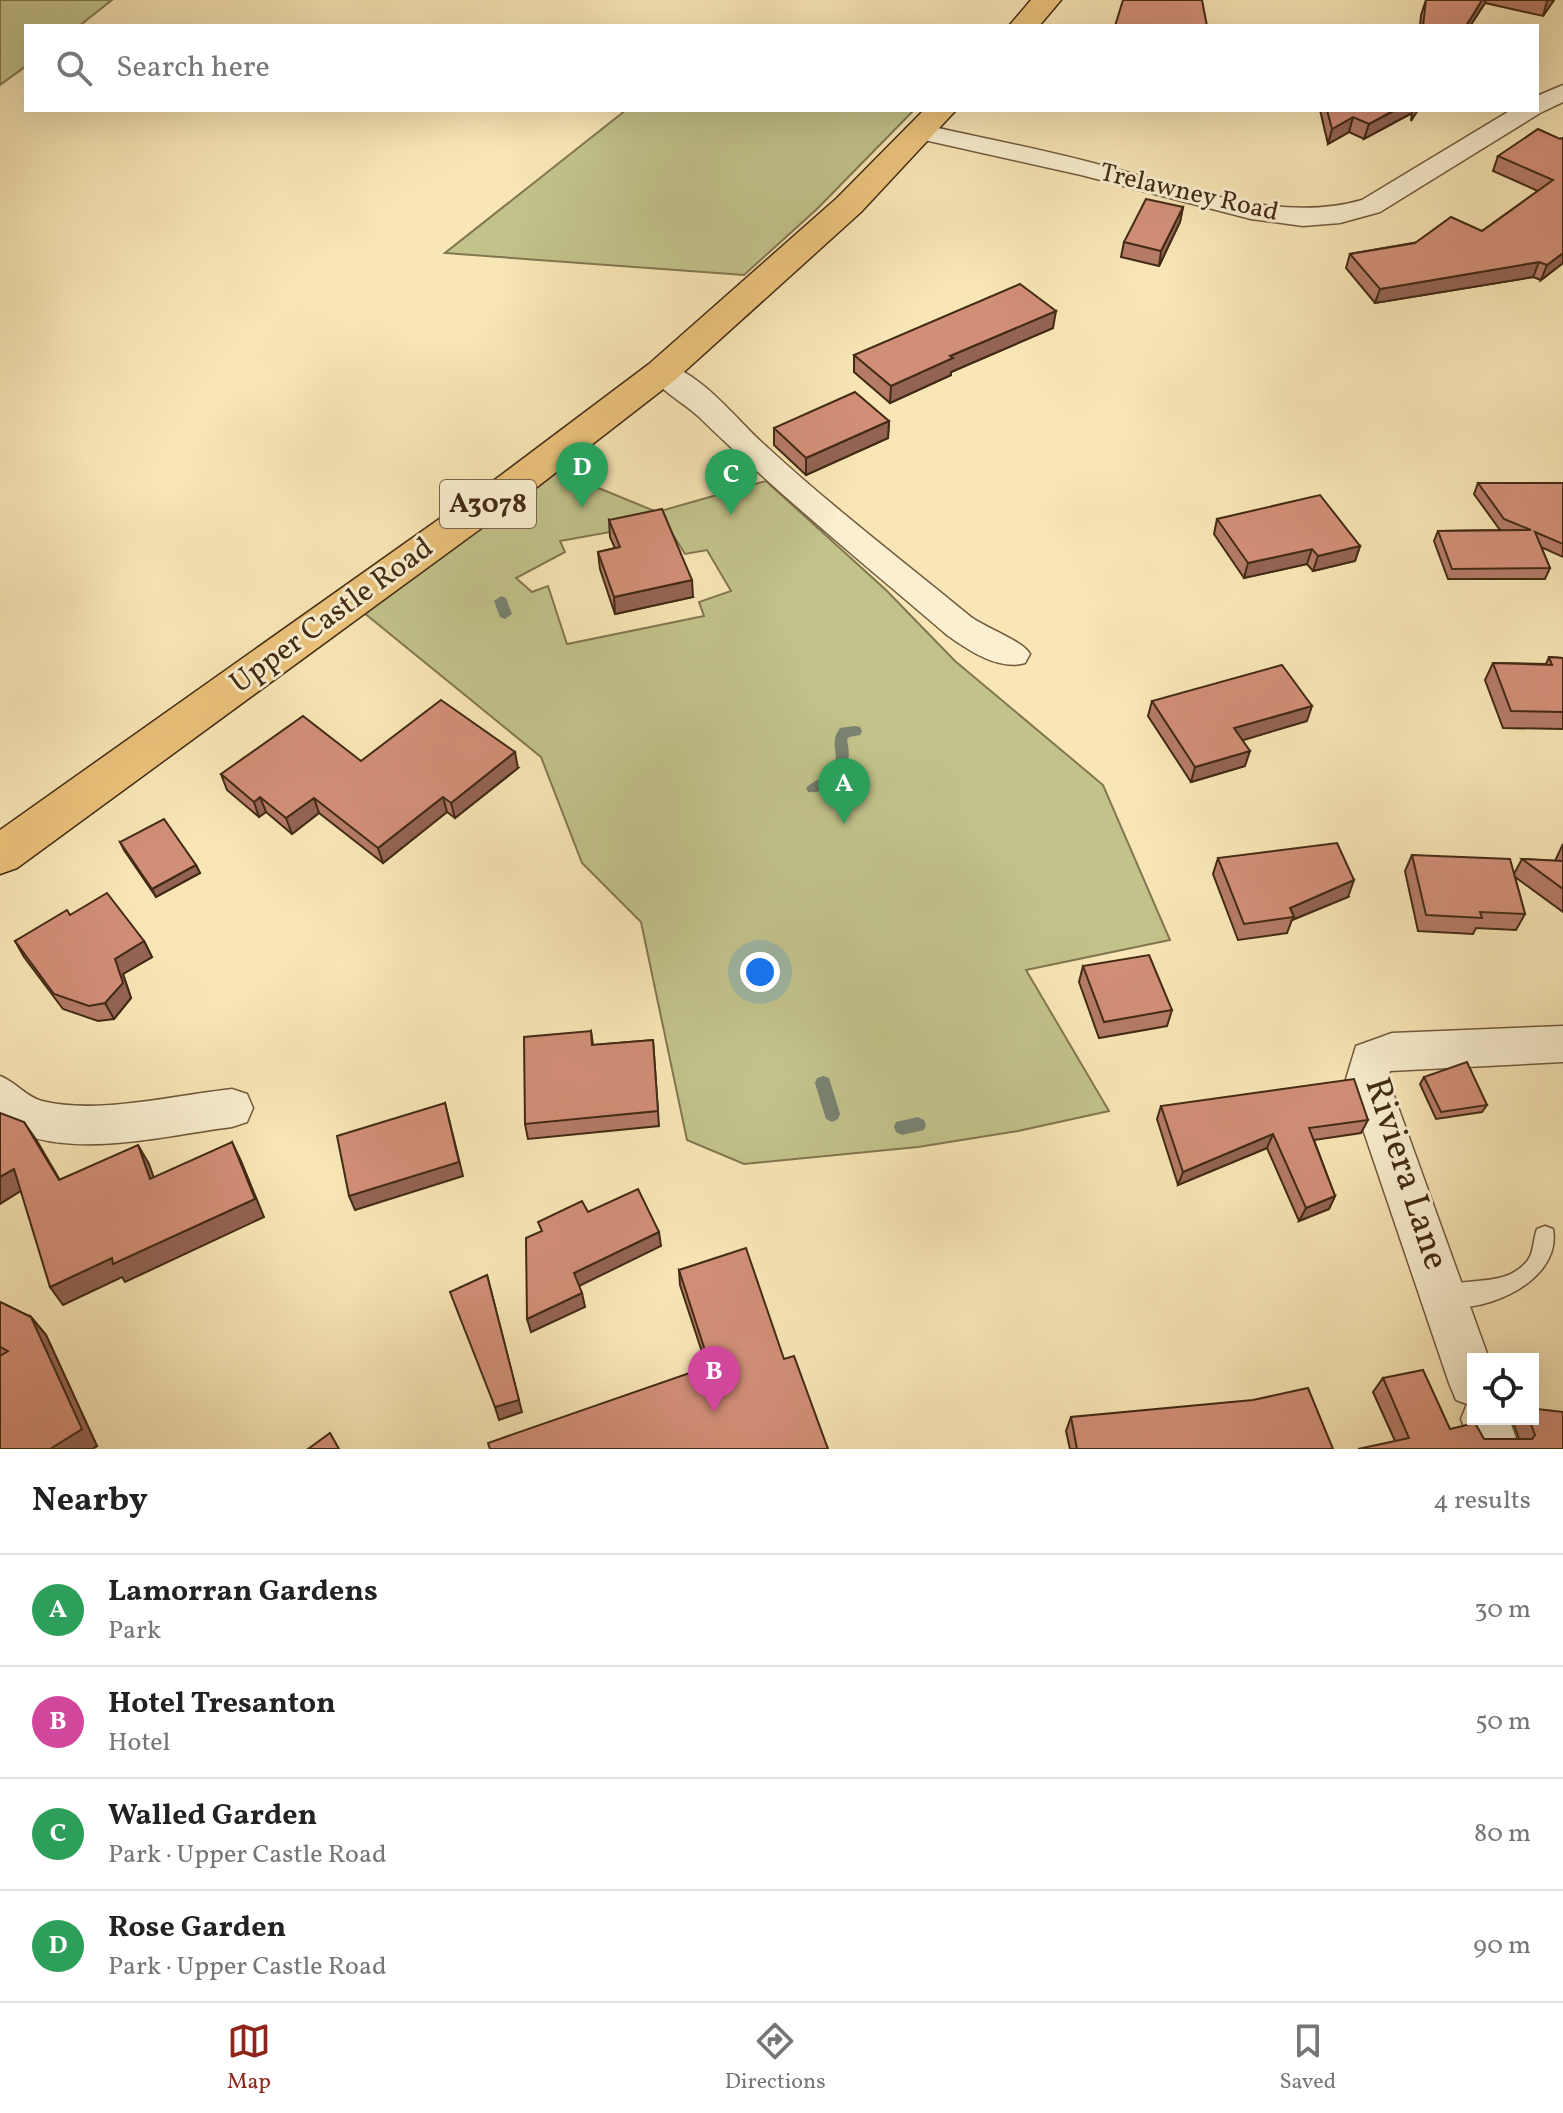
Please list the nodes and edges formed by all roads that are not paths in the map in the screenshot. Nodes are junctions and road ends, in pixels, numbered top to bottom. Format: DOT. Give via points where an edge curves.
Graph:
graph roads {
  1 [pos="1047,0"];
  2 [pos="1025,24"];
  3 [pos="1563,92"];
  4 [pos="1539,105"];
  5 [pos="1526,112"];
  6 [pos="931,121"];
  7 [pos="662,372"];
  8 [pos="1013,654"];
  9 [pos="0,855"];
  10 [pos="1563,1044"];
  11 [pos="0,1095"];
  12 [pos="232,1108"];
  13 [pos="1545,1237"];
  14 [pos="1444,1296"];
  15 [pos="1467,1365"];
  16 [pos="1487,1425"];
  17 [pos="1496,1449"];
  1 -- 2 [label="main road"];
  3 -- 4 [label="street"];
  5 -- 6 [label="street, Trelawney Road" via="1384,201 1349,213 1303,218 1251,211 1096,171"];
  6 -- 7 [label="main road, Upper Castle Road / A3078" via="849,205"];
  7 -- 8 [label="street" via="959,626"];
  7 -- 9 [label="main road, Upper Castle Road / A3078" via="514,485"];
  10 -- 14 [label="street, Riviera Lane" via="1392,1051 1371,1059 1367,1079"];
  11 -- 12 [label="street" via="35,1119 78,1124"];
  13 -- 14 [label="lane" via="1545,1252 1532,1276 1480,1294"];
  14 -- 15 [label="street, Riviera Lane"];
  16 -- 17 [label="street"];
}
